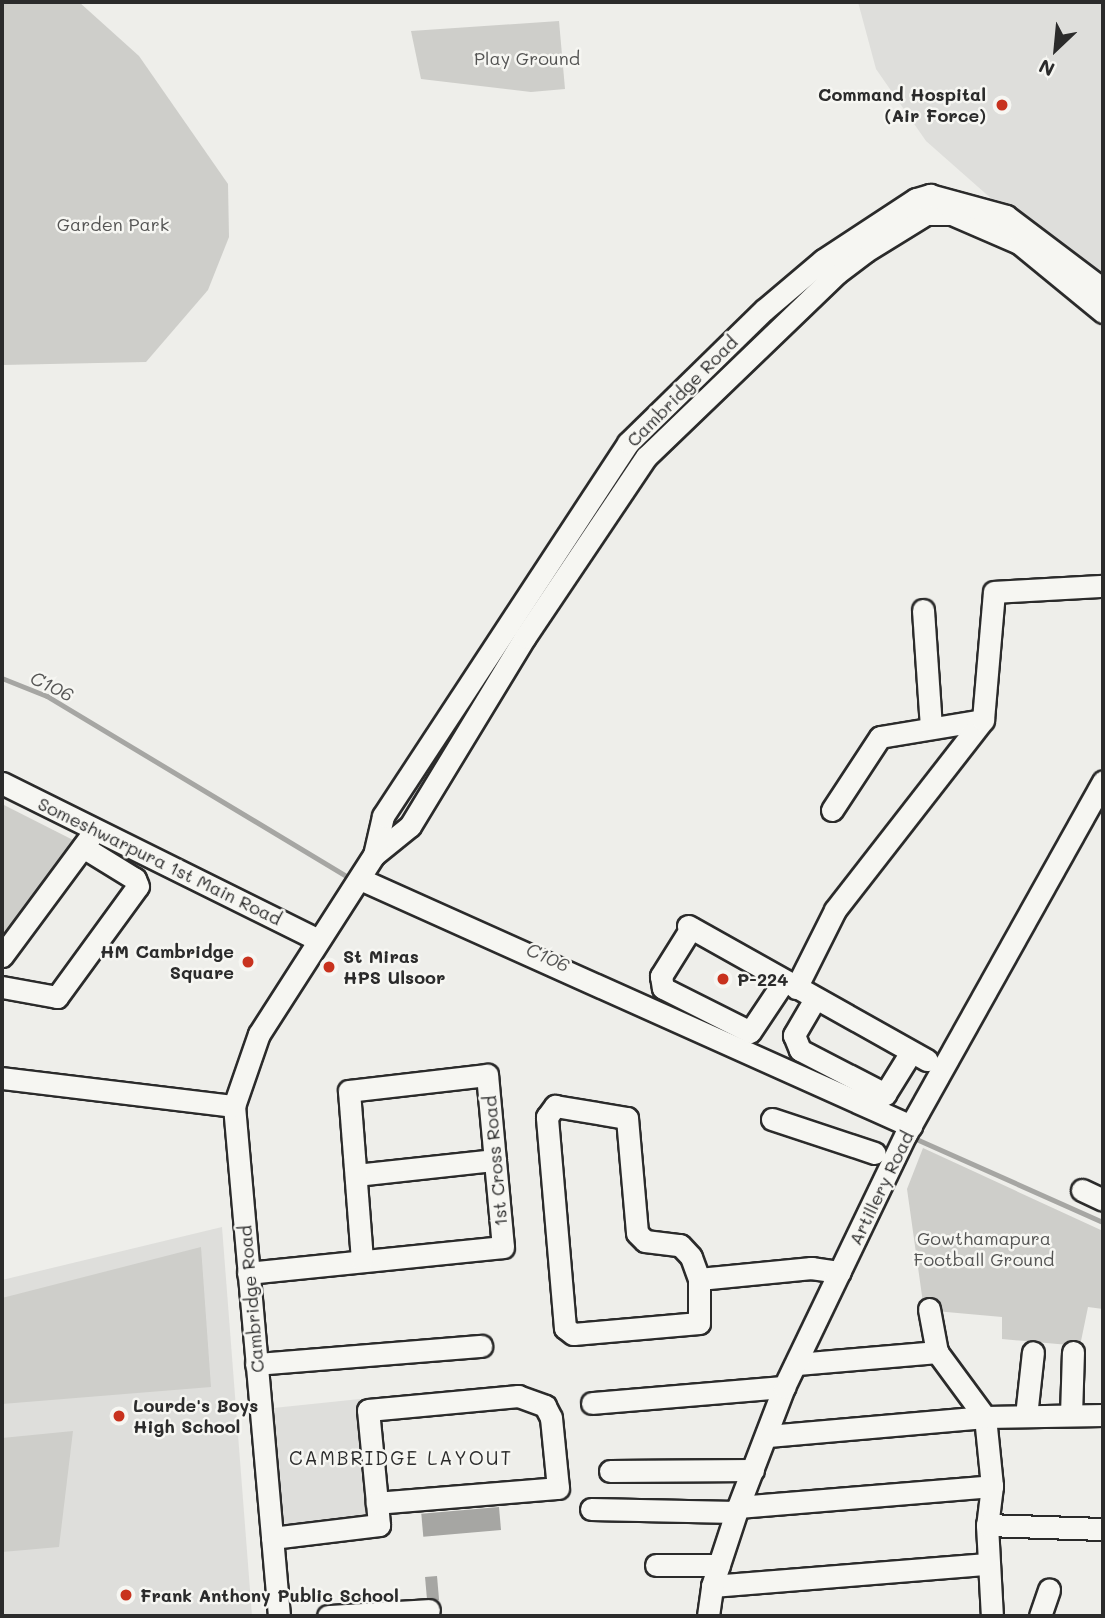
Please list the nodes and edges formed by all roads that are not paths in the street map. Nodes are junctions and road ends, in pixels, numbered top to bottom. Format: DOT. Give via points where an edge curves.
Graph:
graph roads {
  1 [pos="1103,289"];
  2 [pos="1103,313"];
  3 [pos="1103,586"];
  4 [pos="923,610"];
  5 [pos="983,719"];
  6 [pos="930,727"];
  7 [pos="1103,781"];
  8 [pos="2,783"];
  9 [pos="832,810"];
  10 [pos="96,829"];
  11 [pos="83,847"];
  12 [pos="374,855"];
  13 [pos="359,879"];
  14 [pos="318,940"];
  15 [pos="2,956"];
  16 [pos="790,985"];
  17 [pos="2,987"];
  18 [pos="815,999"];
  19 [pos="2,1078"];
  20 [pos="234,1106"];
  21 [pos="772,1119"];
  22 [pos="911,1126"];
  23 [pos="875,1153"];
  24 [pos="495,1160"];
  25 [pos="356,1175"];
  26 [pos="1082,1190"];
  27 [pos="1103,1200"];
  28 [pos="362,1261"];
  29 [pos="248,1273"];
  30 [pos="838,1277"];
  31 [pos="699,1279"];
  32 [pos="929,1310"];
  33 [pos="481,1346"];
  34 [pos="937,1352"];
  35 [pos="1033,1352"];
  36 [pos="1073,1352"];
  37 [pos="256,1364"];
  38 [pos="797,1364"];
  39 [pos="784,1387"];
  40 [pos="592,1403"];
  41 [pos="1071,1415"];
  42 [pos="1103,1415"];
  43 [pos="1026,1416"];
  44 [pos="985,1417"];
  45 [pos="768,1436"];
  46 [pos="753,1470"];
  47 [pos="610,1471"];
  48 [pos="992,1486"];
  49 [pos="377,1503"];
  50 [pos="591,1509"];
  51 [pos="737,1510"];
  52 [pos="987,1525"];
  53 [pos="1103,1529"];
  54 [pos="272,1538"];
  55 [pos="987,1564"];
  56 [pos="719,1565"];
  57 [pos="656,1566"];
  58 [pos="712,1586"];
  59 [pos="1049,1590"];
  60 [pos="429,1610"];
  61 [pos="279,1616"];
  62 [pos="328,1616"];
  63 [pos="708,1616"];
  64 [pos="992,1616"];
  65 [pos="1041,1616"];
  1 -- 12 [label="street, Cambridge Road" via="1006,216 930,195 916,199 823,260 686,383 628,443 383,816"];
  2 -- 12 [label="street, Cambridge Road" via="1019,243 952,214 926,214 866,251 837,273 646,457 525,637 410,826"];
  3 -- 5 [label="street" via="994,592"];
  4 -- 6 [label="street"];
  5 -- 6 [label="street"];
  5 -- 16 [label="street" via="835,910"];
  6 -- 9 [label="street" via="880,737"];
  7 -- 22 [label="street, Artillery Road"];
  8 -- 10 [label="street, Someshwarpura 1st Main Road"];
  10 -- 11 [label="street"];
  10 -- 14 [label="street, Someshwarpura 1st Main Road"];
  11 -- 15 [label="street"];
  11 -- 17 [label="street" via="135,879 138,886 57,997"];
  12 -- 13 [label="street, Cambridge Road"];
  13 -- 14 [label="street, Cambridge Road"];
  13 -- 22 [label="street"];
  14 -- 20 [label="street, Cambridge Road" via="259,1034"];
  16 -- 16 [label="street" via="690,927 661,976 663,988 750,1032"];
  16 -- 18 [label="street"];
  18 -- 18 [label="street" via="919,1056 885,1094 800,1050 794,1035"];
  19 -- 20 [label="street"];
  20 -- 29 [label="street, Cambridge Road"];
  21 -- 23 [label="street"];
  22 -- 30 [label="street, Artillery Road"];
  24 -- 25 [label="street"];
  24 -- 25 [label="street, 1st Cross Road" via="487,1075 349,1091"];
  24 -- 28 [label="street, 1st Cross Road" via="503,1247"];
  25 -- 28 [label="street, 1st Cross Road"];
  26 -- 27 [label="street"];
  28 -- 29 [label="street, 1st Cross Road"];
  29 -- 37 [label="street, Cambridge Road"];
  30 -- 31 [label="street" via="811,1268"];
  30 -- 38 [label="street, Artillery Road"];
  31 -- 31 [label="street" via="702,1317 694,1326 568,1332 550,1110 555,1106 627,1118 639,1238 680,1245 691,1257"];
  32 -- 34 [label="street"];
  33 -- 37 [label="street"];
  34 -- 38 [label="street"];
  34 -- 44 [label="street"];
  35 -- 43 [label="street"];
  36 -- 41 [label="street"];
  37 -- 54 [label="street, Cambridge Road"];
  38 -- 39 [label="street, Artillery Road"];
  39 -- 40 [label="street"];
  39 -- 45 [label="street, Artillery Road"];
  41 -- 42 [label="street"];
  41 -- 43 [label="street"];
  43 -- 44 [label="street"];
  44 -- 45 [label="street"];
  44 -- 48 [label="street"];
  45 -- 46 [label="street, Artillery Road"];
  46 -- 47 [label="street"];
  46 -- 51 [label="street, Artillery Road"];
  48 -- 51 [label="street"];
  48 -- 52 [label="street"];
  49 -- 49 [label="street" via="368,1410 518,1396 545,1406 558,1488"];
  49 -- 54 [label="street" via="379,1525"];
  50 -- 51 [label="street"];
  51 -- 56 [label="street, Artillery Road"];
  52 -- 53 [label="street"];
  52 -- 55 [label="street"];
  54 -- 61 [label="street, Cambridge Road"];
  55 -- 58 [label="street"];
  55 -- 64 [label="street"];
  56 -- 57 [label="street"];
  56 -- 58 [label="street, Artillery Road"];
  58 -- 63 [label="street, Artillery Road"];
  59 -- 65 [label="street"];
  60 -- 62 [label="street"];
}
